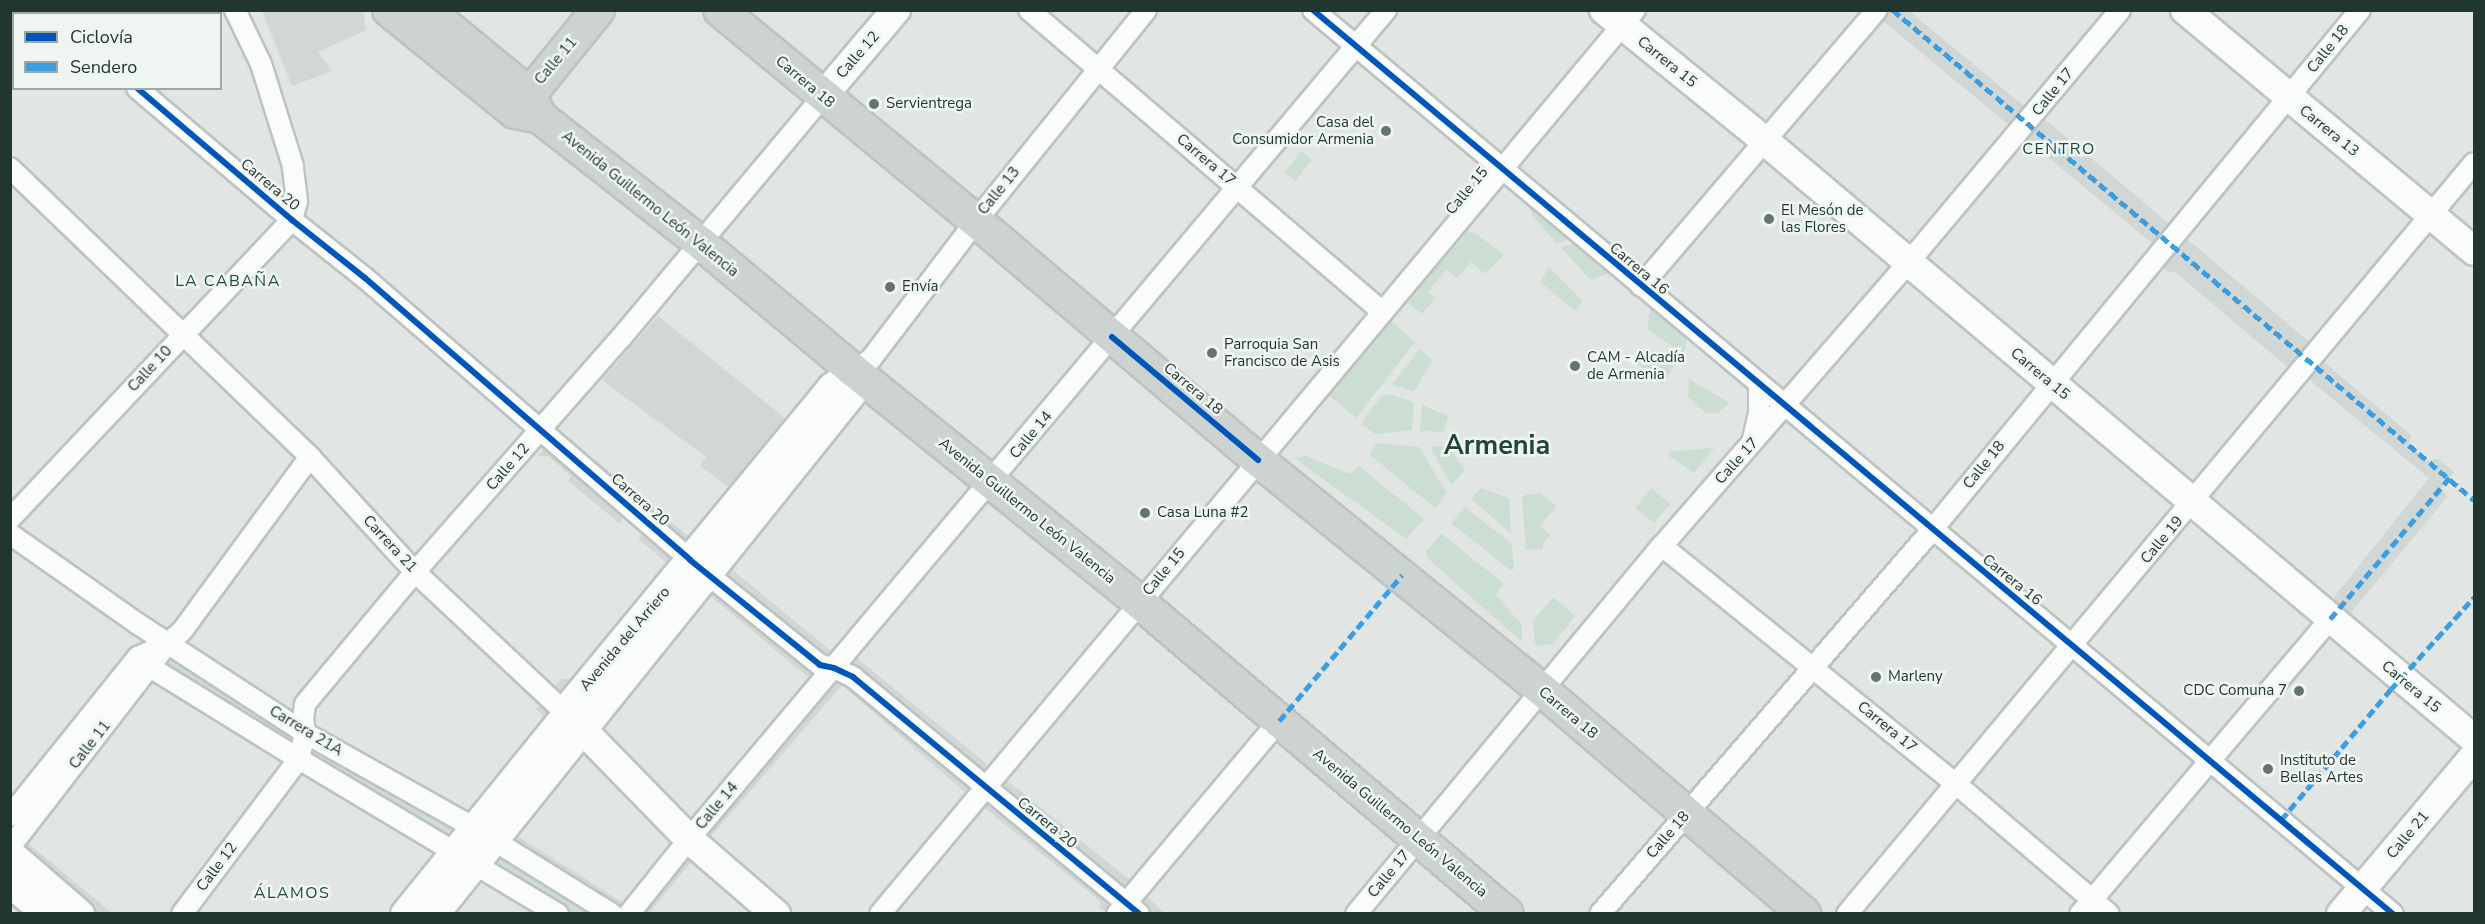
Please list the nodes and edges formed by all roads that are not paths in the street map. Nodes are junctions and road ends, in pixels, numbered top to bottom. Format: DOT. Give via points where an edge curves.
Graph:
graph roads {
  1 [pos="235,10"];
  2 [pos="388,10"];
  3 [pos="427,10"];
  4 [pos="598,10"];
  5 [pos="720,10"];
  6 [pos="896,10"];
  7 [pos="1029,10"];
  8 [pos="1146,10"];
  9 [pos="1313,10"];
  10 [pos="1386,10"];
  11 [pos="1877,10"];
  12 [pos="2120,10"];
  13 [pos="2185,10"];
  14 [pos="2360,10"];
  15 [pos="1620,16"];
  16 [pos="1357,46"];
  17 [pos="1098,69"];
  18 [pos="139,90"];
  19 [pos="823,96"];
  20 [pos="2289,98"];
  21 [pos="528,107"];
  22 [pos="1765,141"];
  23 [pos="2475,164"];
  24 [pos="1503,167"];
  25 [pos="10,168"];
  26 [pos="1517,180"];
  27 [pos="1236,186"];
  28 [pos="1479,195"];
  29 [pos="2432,214"];
  30 [pos="292,220"];
  31 [pos="976,221"];
  32 [pos="702,243"];
  33 [pos="2475,251"];
  34 [pos="1908,263"];
  35 [pos="1641,286"];
  36 [pos="1382,311"];
  37 [pos="183,334"];
  38 [pos="1112,337"];
  39 [pos="859,375"];
  40 [pos="2050,383"];
  41 [pos="1759,386"];
  42 [pos="1785,407"];
  43 [pos="541,430"];
  44 [pos="1750,447"];
  45 [pos="310,457"];
  46 [pos="1258,460"];
  47 [pos="991,480"];
  48 [pos="2193,503"];
  49 [pos="10,519"];
  50 [pos="1932,530"];
  51 [pos="10,534"];
  52 [pos="1662,546"];
  53 [pos="698,567"];
  54 [pos="415,572"];
  55 [pos="1139,602"];
  56 [pos="2330,619"];
  57 [pos="168,643"];
  58 [pos="2073,646"];
  59 [pos="144,662"];
  60 [pos="1813,667"];
  61 [pos="834,668"];
  62 [pos="1541,689"];
  63 [pos="1279,721"];
  64 [pos="574,722"];
  65 [pos="306,733"];
  66 [pos="2475,739"];
  67 [pos="2475,756"];
  68 [pos="299,759"];
  69 [pos="2209,760"];
  70 [pos="1955,783"];
  71 [pos="984,787"];
  72 [pos="1687,813"];
  73 [pos="10,816"];
  74 [pos="484,834"];
  75 [pos="689,839"];
  76 [pos="1418,840"];
  77 [pos="464,858"];
  78 [pos="11,860"];
  79 [pos="2362,888"];
  80 [pos="2086,906"];
  81 [pos="1127,910"];
  82 [pos="418,912"];
  83 [pos="47,914"];
  84 [pos="80,914"];
  85 [pos="182,914"];
  86 [pos="558,914"];
  87 [pos="612,914"];
  88 [pos="629,914"];
  89 [pos="776,914"];
  90 [pos="880,914"];
  91 [pos="1356,914"];
  92 [pos="1507,914"];
  93 [pos="1600,914"];
  94 [pos="1804,914"];
  95 [pos="1847,914"];
  96 [pos="2109,914"];
  97 [pos="2341,914"];
  98 [pos="2392,914"];
  1 -- 30 [label="street" via="261,64 293,166 297,201"];
  2 -- 21 [label="main road, Avenida Guillermo León Valencia"];
  3 -- 21 [label="main road, Avenida Guillermo León Valencia"];
  4 -- 21 [label="main road, Calle 11"];
  5 -- 19 [label="main road, Carrera 18"];
  6 -- 19 [label="street, Calle 12"];
  7 -- 17 [label="street, Carrera 17"];
  8 -- 17 [label="street, Calle 13"];
  9 -- 16 [label="street, Carrera 16"];
  10 -- 16 [label="street, Calle 14"];
  11 -- 22 [label="street"];
  12 -- 34 [label="street, Calle 17"];
  13 -- 20 [label="street, Carrera 13"];
  14 -- 20 [label="street, Calle 18"];
  15 -- 22 [label="street, Carrera 15"];
  15 -- 24 [label="street, Calle 15"];
  16 -- 24 [label="street, Carrera 16"];
  16 -- 27 [label="street, Calle 14"];
  17 -- 27 [label="street, Carrera 17"];
  17 -- 31 [label="street, Calle 13"];
  18 -- 30 [label="street, Carrera 20"];
  19 -- 31 [label="main road, Carrera 18"];
  19 -- 32 [label="street, Calle 12"];
  20 -- 29 [label="street, Carrera 13"];
  20 -- 40 [label="street, Calle 18"];
  21 -- 32 [label="main road, Avenida Guillermo León Valencia"];
  22 -- 34 [label="street, Carrera 15"];
  22 -- 35 [label="street"];
  23 -- 29 [label="street, Calle 19"];
  24 -- 26 [label="street, Carrera 16"];
  24 -- 28 [label="street, Calle 15"];
  25 -- 37 [label="street, Carrera 21"];
  26 -- 28 [label="street"];
  26 -- 35 [label="street, Carrera 16"];
  27 -- 36 [label="street, Carrera 17"];
  27 -- 38 [label="street, Calle 14"];
  28 -- 36 [label="street, Calle 15"];
  29 -- 33 [label="street, Carrera 13"];
  29 -- 48 [label="street, Calle 19"];
  30 -- 37 [label="street, Calle 10"];
  30 -- 43 [label="street, Carrera 20"];
  31 -- 38 [label="main road, Carrera 18"];
  31 -- 39 [label="street, Calle 13"];
  32 -- 39 [label="main road, Avenida Guillermo León Valencia"];
  32 -- 43 [label="street, Calle 12"];
  34 -- 40 [label="street, Carrera 15"];
  34 -- 42 [label="street, Calle 17"];
  35 -- 41 [label="street, Carrera 16"];
  36 -- 46 [label="street, Calle 15"];
  37 -- 45 [label="street, Carrera 21"];
  37 -- 49 [label="street, Calle 10"];
  38 -- 46 [label="main road, Carrera 18"];
  38 -- 47 [label="street, Calle 14"];
  39 -- 47 [label="main road, Avenida Guillermo León Valencia"];
  39 -- 53 [label="street, Avenida del Arriero"];
  40 -- 48 [label="street, Carrera 15"];
  40 -- 50 [label="street, Calle 18"];
  41 -- 42 [label="street, Carrera 16"];
  41 -- 44 [label="street" via="1758,426"];
  42 -- 44 [label="street, Calle 17"];
  42 -- 50 [label="street, Carrera 16"];
  43 -- 53 [label="street, Carrera 20"];
  43 -- 54 [label="street, Calle 12"];
  44 -- 52 [label="street, Calle 17"];
  45 -- 54 [label="street, Carrera 21"];
  45 -- 57 [label="street, Calle 11" via="182,631"];
  46 -- 55 [label="street, Calle 15"];
  46 -- 62 [label="main road, Carrera 18"];
  47 -- 55 [label="main road, Avenida Guillermo León Valencia"];
  47 -- 61 [label="street, Calle 14"];
  48 -- 56 [label="street, Carrera 15"];
  48 -- 58 [label="street, Calle 19"];
  50 -- 58 [label="street, Carrera 16"];
  50 -- 60 [label="street, Calle 18"];
  51 -- 57 [label="street, Carrera 21A"];
  52 -- 60 [label="street, Carrera 17"];
  52 -- 62 [label="street, Calle 17"];
  53 -- 61 [label="street, Carrera 20" via="820,665"];
  53 -- 64 [label="street, Avenida del Arriero" via="570,705"];
  54 -- 64 [label="street, Carrera 21"];
  54 -- 65 [label="street, Calle 12" via="305,704"];
  55 -- 63 [label="main road, Avenida Guillermo León Valencia"];
  55 -- 71 [label="street, Calle 15"];
  56 -- 66 [label="street, Carrera 15"];
  56 -- 69 [label="street"];
  57 -- 59 [label="street, Calle 11"];
  57 -- 65 [label="street, Carrera 21A"];
  58 -- 69 [label="street, Carrera 16"];
  58 -- 70 [label="street, Calle 19"];
  59 -- 68 [label="street, Carrera 21A"];
  59 -- 73 [label="street, Calle 11"];
  59 -- 78 [label="street, Calle 11"];
  60 -- 70 [label="street, Carrera 17"];
  60 -- 72 [label="street, Calle 18"];
  61 -- 71 [label="street, Carrera 20" via="853,677"];
  61 -- 75 [label="street, Calle 14"];
  62 -- 72 [label="main road, Carrera 18"];
  62 -- 76 [label="street, Calle 17"];
  63 -- 76 [label="main road, Avenida Guillermo León Valencia"];
  63 -- 81 [label="street"];
  64 -- 74 [label="street, Avenida del Arriero"];
  64 -- 75 [label="street, Carrera 21"];
  65 -- 68 [label="street, Calle 12"];
  65 -- 74 [label="street, Carrera 21A"];
  67 -- 79 [label="street, Calle 21"];
  68 -- 77 [label="street, Carrera 21A"];
  68 -- 85 [label="street, Calle 12"];
  69 -- 79 [label="street, Carrera 16"];
  69 -- 80 [label="street"];
  70 -- 80 [label="street, Carrera 17"];
  70 -- 95 [label="street, Calle 19"];
  71 -- 81 [label="street, Carrera 20"];
  71 -- 90 [label="street, Calle 15"];
  72 -- 93 [label="street, Calle 18"];
  72 -- 94 [label="main road, Carrera 18"];
  74 -- 77 [label="street, Avenida del Arriero"];
  74 -- 87 [label="street, Carrera 21A"];
  75 -- 88 [label="street, Calle 14"];
  75 -- 89 [label="street, Carrera 21"];
  76 -- 91 [label="street, Calle 17"];
  76 -- 92 [label="main road, Avenida Guillermo León Valencia"];
  77 -- 82 [label="street, Avenida del Arriero"];
  77 -- 86 [label="street, Carrera 21A"];
  78 -- 83 [label="street"];
  78 -- 84 [label="street"];
  79 -- 97 [label="street, Calle 21"];
  79 -- 98 [label="street, Carrera 16"];
  80 -- 96 [label="street, Carrera 17"];
}
